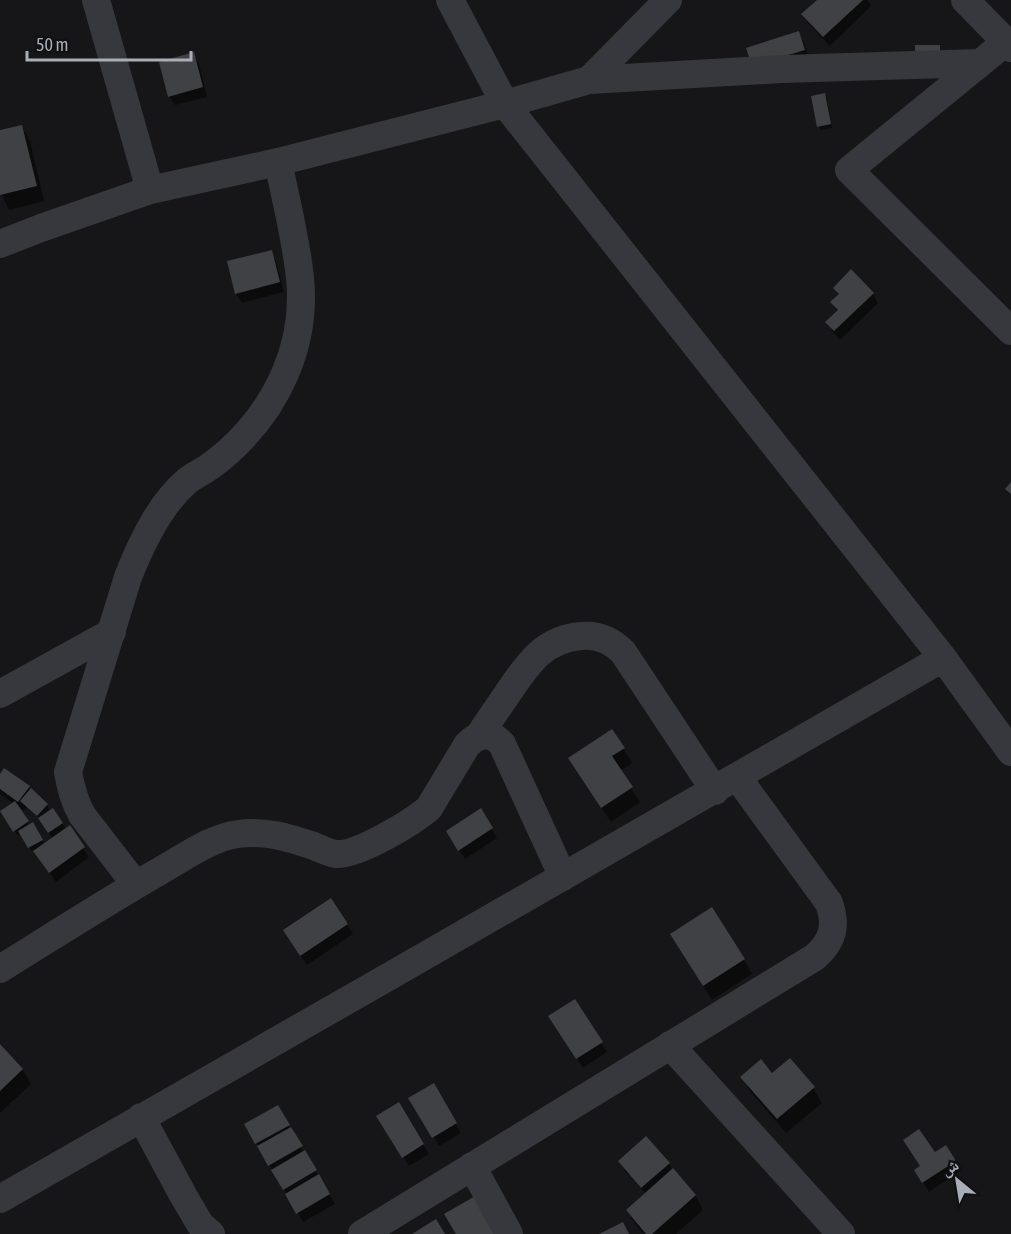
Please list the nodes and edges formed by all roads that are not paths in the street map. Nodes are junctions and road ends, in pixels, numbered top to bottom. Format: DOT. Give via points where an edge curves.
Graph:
graph roads {
  1 [pos="96,0"];
  2 [pos="450,0"];
  3 [pos="668,0"];
  4 [pos="965,0"];
  5 [pos="1008,45"];
  6 [pos="980,63"];
  7 [pos="589,80"];
  8 [pos="506,104"];
  9 [pos="278,162"];
  10 [pos="150,190"];
  11 [pos="0,244"];
  12 [pos="1011,331"];
  13 [pos="112,632"];
  14 [pos="943,657"];
  15 [pos="0,693"];
  16 [pos="479,736"];
  17 [pos="1011,752"];
  18 [pos="727,784"];
  19 [pos="563,877"];
  20 [pos="136,885"];
  21 [pos="0,969"];
  22 [pos="670,1045"];
  23 [pos="141,1117"];
  24 [pos="472,1166"];
  25 [pos="0,1199"];
  26 [pos="211,1234"];
  27 [pos="362,1234"];
  28 [pos="509,1234"];
  29 [pos="841,1234"];
  1 -- 10 [label="street"];
  2 -- 8 [label="street"];
  3 -- 7 [label="street"];
  4 -- 5 [label="street"];
  5 -- 6 [label="street"];
  6 -- 7 [label="street"];
  6 -- 12 [label="street" via="849,170"];
  7 -- 8 [label="street"];
  8 -- 9 [label="street"];
  8 -- 14 [label="street"];
  9 -- 10 [label="street"];
  9 -- 13 [label="street" via="300,279 300,321 287,370 262,415 244,436 187,481 159,515 136,555"];
  10 -- 11 [label="street"];
  13 -- 15 [label="street"];
  13 -- 20 [label="street" via="68,772 70,788 82,815"];
  14 -- 17 [label="street"];
  14 -- 18 [label="street"];
  16 -- 18 [label="street" via="540,652 572,637 595,636 623,652"];
  16 -- 19 [label="street" via="492,736 502,744"];
  16 -- 20 [label="street" via="467,745 429,808 362,848 336,854 268,833 235,834 217,839"];
  18 -- 19 [label="street"];
  18 -- 22 [label="street" via="829,903 832,933 815,957"];
  19 -- 23 [label="street"];
  20 -- 21 [label="street"];
  22 -- 24 [label="street"];
  22 -- 29 [label="street"];
  23 -- 25 [label="street"];
  23 -- 26 [label="street" via="200,1224"];
  24 -- 27 [label="street"];
  24 -- 28 [label="street"];
}
